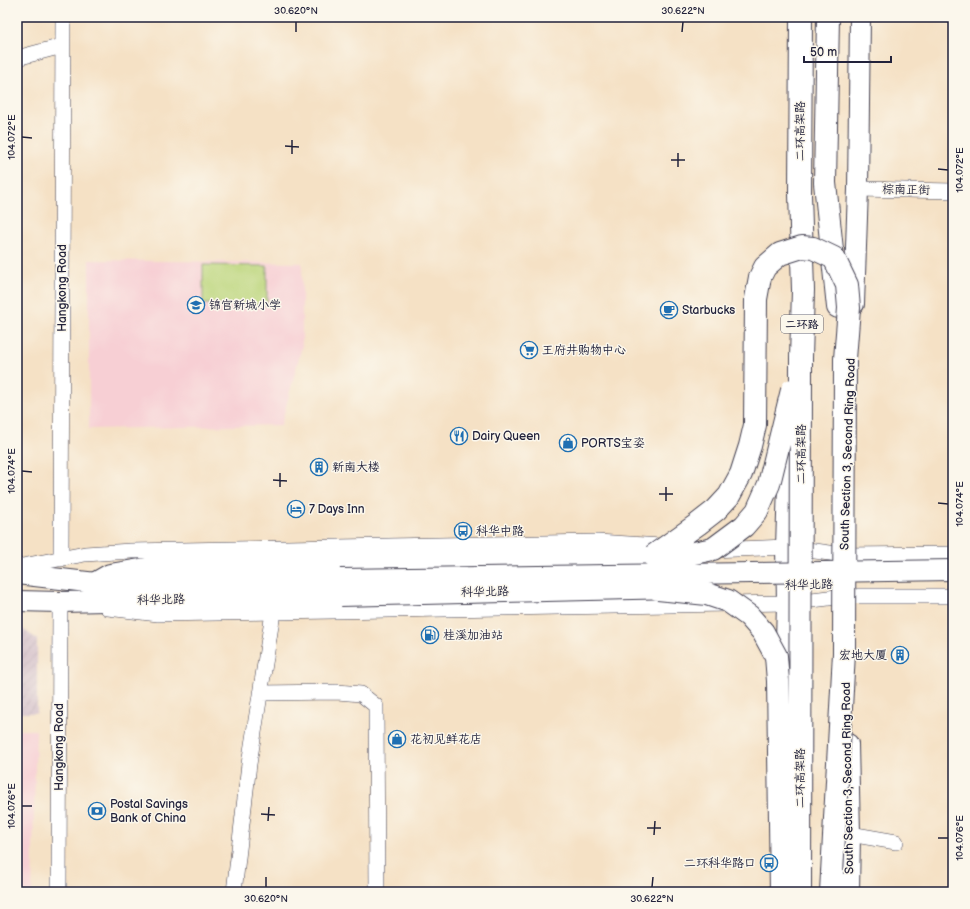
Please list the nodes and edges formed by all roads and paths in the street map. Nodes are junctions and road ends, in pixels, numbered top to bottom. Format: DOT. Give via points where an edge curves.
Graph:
graph roads {
  1 [pos="63,17"];
  2 [pos="800,17"];
  3 [pos="813,17"];
  4 [pos="828,17"];
  5 [pos="842,17"];
  6 [pos="860,17"];
  7 [pos="62,46"];
  8 [pos="17,58"];
  9 [pos="858,189"];
  10 [pos="953,191"];
  11 [pos="803,290"];
  12 [pos="838,307"];
  13 [pos="801,358"];
  14 [pos="786,547"];
  15 [pos="953,554"];
  16 [pos="844,555"];
  17 [pos="653,556"];
  18 [pos="61,559"];
  19 [pos="17,567"];
  20 [pos="953,570"];
  21 [pos="17,574"];
  22 [pos="953,582"];
  23 [pos="96,583"];
  24 [pos="340,587"];
  25 [pos="658,589"];
  26 [pos="845,596"];
  27 [pos="953,596"];
  28 [pos="17,601"];
  29 [pos="60,602"];
  30 [pos="787,603"];
  31 [pos="273,613"];
  32 [pos="260,693"];
  33 [pos="850,834"];
  34 [pos="896,842"];
  35 [pos="832,882"];
  36 [pos="59,892"];
  37 [pos="234,892"];
  38 [pos="377,892"];
  39 [pos="780,892"];
  40 [pos="800,892"];
  41 [pos="849,892"];
  1 -- 7 [label="street, Hangkong Road"];
  2 -- 11 [label="highway, 二环高架路"];
  2 -- 14 [label="main road"];
  3 -- 11 [label="highway" via="811,179"];
  4 -- 12 [label="highway" via="825,184"];
  5 -- 12 [label="highway, bridge"];
  6 -- 9 [label="main road, South Section 3, Second Ring Road"];
  7 -- 8 [label="street"];
  7 -- 18 [label="street, Hangkong Road"];
  9 -- 10 [label="street, 棕南正街"];
  9 -- 16 [label="main road, South Section 3, Second Ring Road"];
  11 -- 13 [label="highway, 二环高架路 / 二环路"];
  12 -- 35 [label="highway, bridge"];
  13 -- 17 [label="highway, bridge" via="769,484 757,511 744,526 712,549 689,554"];
  13 -- 40 [label="highway, 二环高架路, bridge"];
  14 -- 16 [label="street"];
  14 -- 18 [label="street" via="718,550 597,542 131,551 84,554"];
  14 -- 30 [label="main road"];
  15 -- 16 [label="street"];
  16 -- 26 [label="main road, South Section 3, Second Ring Road"];
  17 -- 23 [label="highway" via="158,567 110,575"];
  17 -- 35 [label="highway, bridge" via="716,510 729,496 741,474 755,425 756,298 760,277 765,267 780,254 802,247 813,248 834,258 847,285 849,308 845,359 844,653"];
  18 -- 19 [label="street"];
  20 -- 24 [label="main road, bridge"];
  21 -- 23 [label="main road, 科华北路"];
  22 -- 25 [label="main road, 科华北路, bridge"];
  23 -- 24 [label="main road, 科华北路"];
  24 -- 25 [label="main road, 科华北路, bridge"];
  24 -- 29 [label="main road, 科华北路"];
  25 -- 39 [label="highway, bridge" via="707,594 728,601 758,626 776,656"];
  26 -- 27 [label="street"];
  26 -- 30 [label="street"];
  26 -- 33 [label="main road, South Section 3, Second Ring Road"];
  28 -- 29 [label="main road, 科华北路"];
  29 -- 31 [label="street" via="158,614"];
  29 -- 36 [label="street, Hangkong Road"];
  30 -- 31 [label="street"];
  30 -- 39 [label="main road"];
  31 -- 32 [label="street"];
  32 -- 37 [label="street"];
  32 -- 38 [label="street" via="361,694 376,706"];
  33 -- 34 [label="street"];
  33 -- 41 [label="main road, South Section 3, Second Ring Road"];
}
